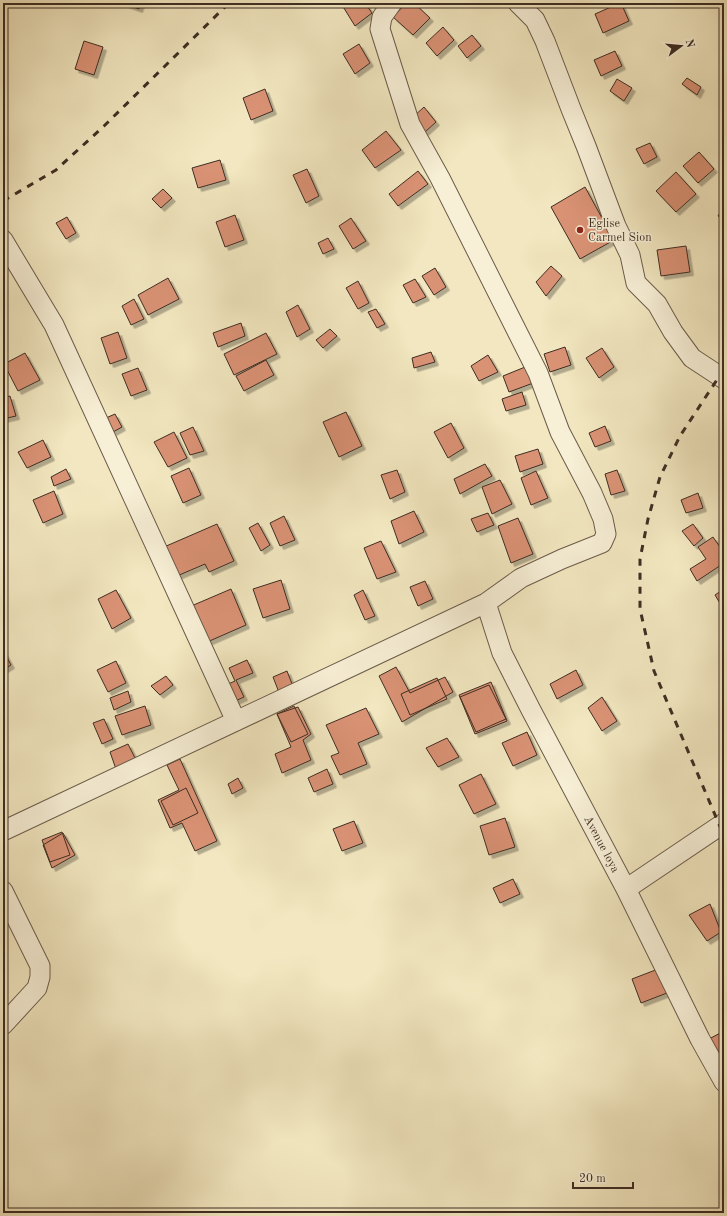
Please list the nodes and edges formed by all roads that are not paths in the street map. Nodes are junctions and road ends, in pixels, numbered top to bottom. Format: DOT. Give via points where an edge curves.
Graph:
graph roads {
  1 [pos="392,3"];
  2 [pos="518,3"];
  3 [pos="3,240"];
  4 [pos="724,379"];
  5 [pos="486,603"];
  6 [pos="236,721"];
  7 [pos="724,823"];
  8 [pos="3,831"];
  9 [pos="626,889"];
  10 [pos="3,891"];
  11 [pos="3,1025"];
  12 [pos="724,1082"];
  1 -- 5 [label="street" via="382,17 380,29 410,124 538,373 560,432 592,493 606,534 602,543 521,578"];
  2 -- 4 [label="street" via="535,20 545,41 616,226 630,255 636,283 657,304 692,358"];
  3 -- 6 [label="street" via="54,325"];
  5 -- 6 [label="street"];
  5 -- 9 [label="street, Avenue loya" via="502,652"];
  6 -- 8 [label="street"];
  7 -- 9 [label="street"];
  9 -- 12 [label="street, Avenue loya"];
  10 -- 11 [label="street" via="40,966 37,988"];
}
